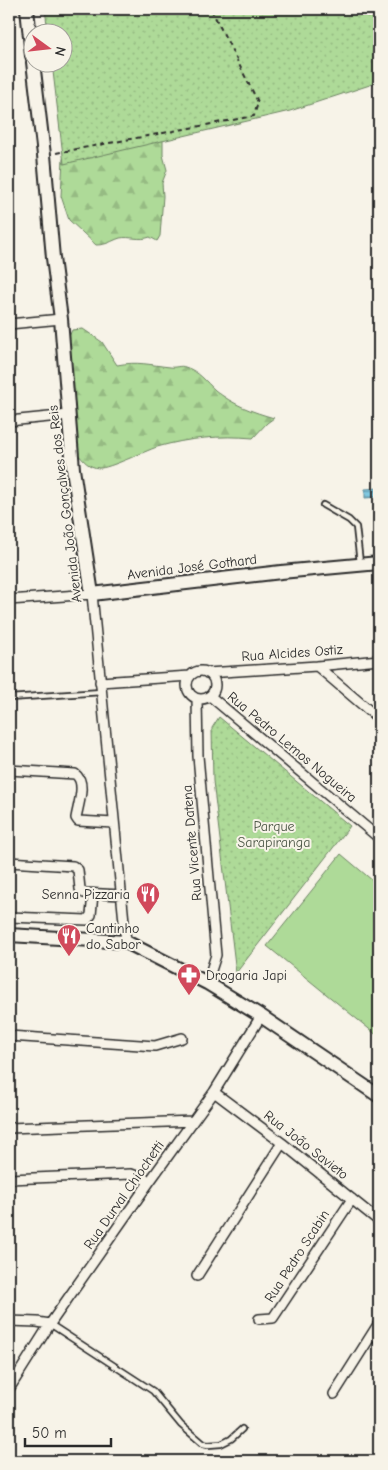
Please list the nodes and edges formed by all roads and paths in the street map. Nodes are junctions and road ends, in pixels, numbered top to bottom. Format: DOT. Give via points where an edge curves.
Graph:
graph roads {
  1 [pos="27,9"];
  2 [pos="211,9"];
  3 [pos="28,22"];
  4 [pos="34,72"];
  5 [pos="44,155"];
  6 [pos="61,318"];
  7 [pos="9,324"];
  8 [pos="69,415"];
  9 [pos="9,421"];
  10 [pos="323,505"];
  11 [pos="379,562"];
  12 [pos="360,564"];
  13 [pos="92,594"];
  14 [pos="9,600"];
  15 [pos="379,660"];
  16 [pos="317,666"];
  17 [pos="207,672"];
  18 [pos="190,676"];
  19 [pos="101,687"];
  20 [pos="210,696"];
  21 [pos="9,698"];
  22 [pos="197,699"];
  23 [pos="379,719"];
  24 [pos="9,770"];
  25 [pos="114,823"];
  26 [pos="379,838"];
  27 [pos="9,862"];
  28 [pos="93,894"];
  29 [pos="121,895"];
  30 [pos="9,917"];
  31 [pos="9,936"];
  32 [pos="126,942"];
  33 [pos="207,983"];
  34 [pos="261,1016"];
  35 [pos="9,1036"];
  36 [pos="182,1038"];
  37 [pos="214,1092"];
  38 [pos="379,1096"];
  39 [pos="194,1120"];
  40 [pos="9,1128"];
  41 [pos="282,1143"];
  42 [pos="9,1179"];
  43 [pos="150,1180"];
  44 [pos="352,1199"];
  45 [pos="379,1222"];
  46 [pos="197,1276"];
  47 [pos="259,1319"];
  48 [pos="9,1321"];
  49 [pos="50,1324"];
  50 [pos="379,1324"];
  51 [pos="9,1389"];
  52 [pos="334,1394"];
  53 [pos="242,1429"];
  1 -- 3 [label="street"];
  2 -- 5 [label="path" via="258,102 254,116"];
  4 -- 5 [label="street, Avenida João Gonçalves dos Reis"];
  5 -- 6 [label="street, Avenida João Gonçalves dos Reis"];
  6 -- 7 [label="street"];
  6 -- 8 [label="street, Avenida João Gonçalves dos Reis"];
  8 -- 9 [label="street"];
  8 -- 13 [label="street, Avenida João Gonçalves dos Reis" via="73,468"];
  10 -- 12 [label="lane" via="356,527"];
  11 -- 12 [label="street, Avenida José Gothard"];
  12 -- 13 [label="street, Avenida José Gothard"];
  13 -- 14 [label="street, Avenida José Gothard"];
  13 -- 19 [label="street, Avenida João Gonçalves dos Reis"];
  15 -- 16 [label="street, Rua Alcides Ostiz"];
  16 -- 17 [label="street, Rua Alcides Ostiz"];
  16 -- 23 [label="street"];
  17 -- 18 [label="street" via="198,671"];
  17 -- 20 [label="street" via="215,683"];
  18 -- 19 [label="street"];
  18 -- 22 [label="street" via="187,689"];
  19 -- 21 [label="lane"];
  19 -- 25 [label="street, Avenida João Gonçalves dos Reis"];
  20 -- 22 [label="street"];
  20 -- 26 [label="street, Rua Pedro Lemos Nogueira"];
  22 -- 33 [label="street, Rua Vicente Datena" via="198,756 216,955"];
  24 -- 25 [label="street" via="75,774 81,784 78,821"];
  25 -- 29 [label="street, Avenida João Gonçalves dos Reis"];
  27 -- 28 [label="street" via="73,866 78,870 80,889"];
  28 -- 29 [label="street"];
  28 -- 30 [label="street" via="91,916 86,920"];
  29 -- 32 [label="street, Avenida João Gonçalves dos Reis"];
  31 -- 32 [label="street"];
  32 -- 33 [label="street"];
  33 -- 34 [label="street"];
  34 -- 37 [label="street, Rua Durval Chiochetti"];
  34 -- 38 [label="street"];
  35 -- 36 [label="street" via="155,1046"];
  37 -- 39 [label="street, Rua Durval Chiochetti"];
  37 -- 41 [label="street, Rua João Savieto"];
  39 -- 40 [label="street"];
  39 -- 43 [label="street, Rua Durval Chiochetti"];
  41 -- 44 [label="street, Rua João Savieto"];
  41 -- 46 [label="street"];
  42 -- 43 [label="street" via="131,1174"];
  43 -- 49 [label="street, Rua Durval Chiochetti"];
  44 -- 45 [label="street, Rua João Savieto"];
  44 -- 47 [label="street, Rua Pedro Scabin" via="273,1318"];
  48 -- 49 [label="street"];
  49 -- 51 [label="street, Rua Durval Chiochetti"];
  49 -- 53 [label="lane" via="153,1391 181,1425 203,1444 221,1444"];
  50 -- 52 [label="street"];
}
